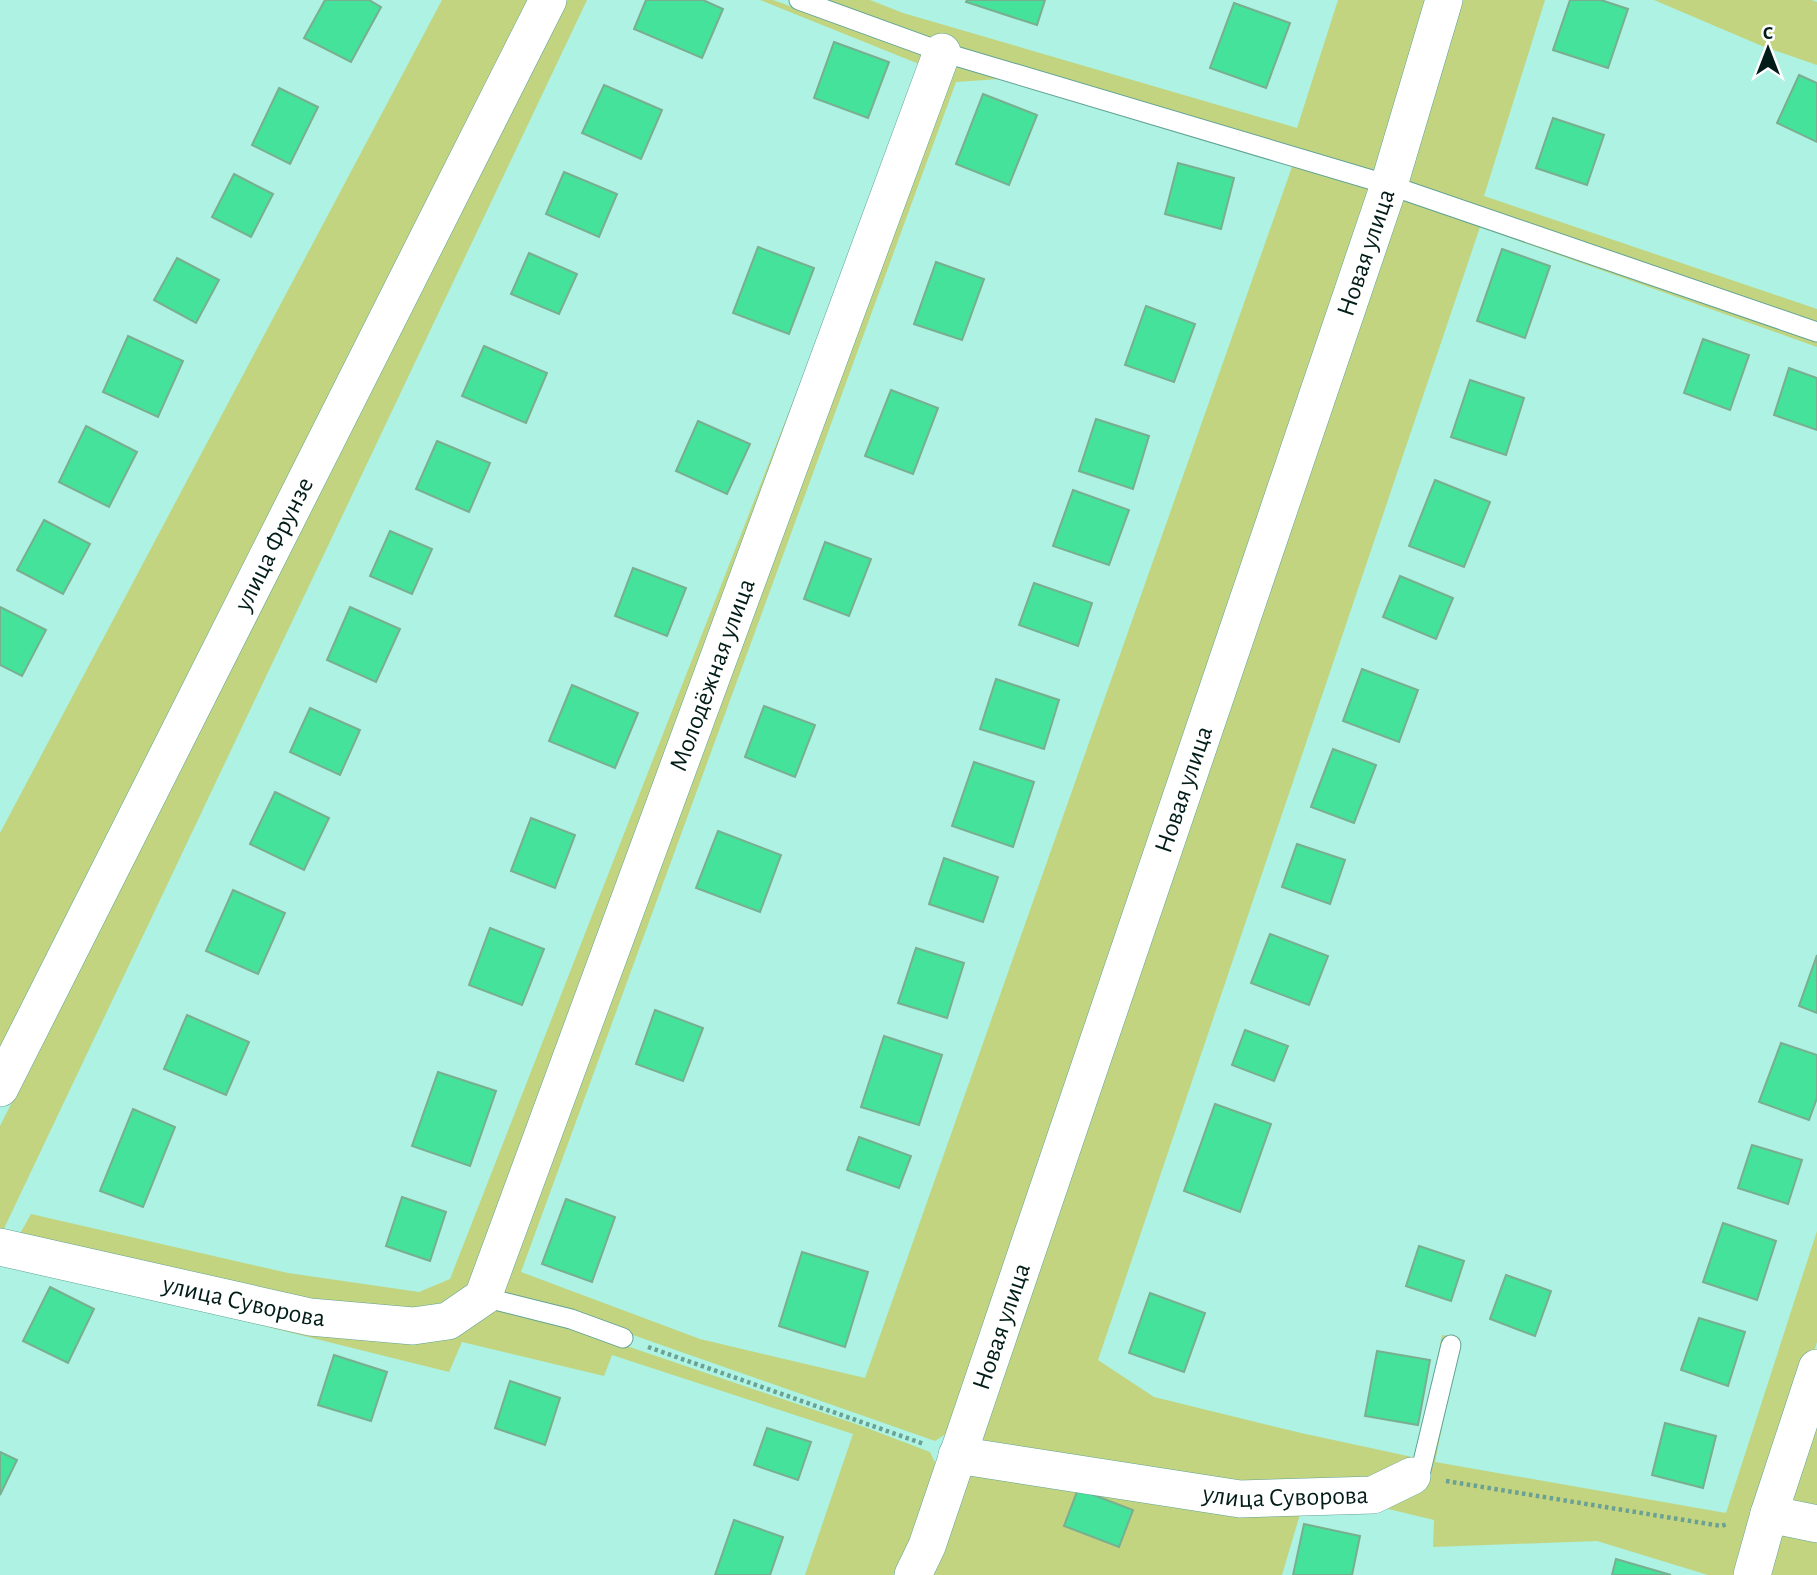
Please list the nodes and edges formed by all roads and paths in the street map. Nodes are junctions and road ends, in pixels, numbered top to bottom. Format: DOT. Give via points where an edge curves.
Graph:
graph roads {
  1 [pos="548,0"];
  2 [pos="799,0"];
  3 [pos="1444,0"];
  4 [pos="942,52"];
  5 [pos="1389,185"];
  6 [pos="1817,332"];
  7 [pos="0,1088"];
  8 [pos="0,1247"];
  9 [pos="483,1297"];
  10 [pos="623,1338"];
  11 [pos="1451,1345"];
  12 [pos="1817,1368"];
  13 [pos="957,1455"];
  14 [pos="1412,1476"];
  15 [pos="1769,1514"];
  16 [pos="1817,1524"];
  17 [pos="913,1575"];
  18 [pos="1752,1575"];
  1 -- 7 [label="street, улица Фрунзе"];
  2 -- 4 [label="lane"];
  3 -- 5 [label="street, Новая улица"];
  4 -- 5 [label="lane"];
  4 -- 9 [label="street, Молодёжная улица"];
  5 -- 6 [label="lane"];
  5 -- 13 [label="street, Новая улица"];
  8 -- 9 [label="street, улица Суворова" via="310,1317 413,1326 448,1321"];
  9 -- 10 [label="lane"];
  10 -- 13 [label="path"];
  11 -- 14 [label="lane" via="1421,1470"];
  12 -- 15 [label="street"];
  13 -- 14 [label="street, улица Суворова" via="1240,1499 1373,1495"];
  13 -- 17 [label="street, Новая улица"];
  14 -- 15 [label="path" via="1720,1526"];
  15 -- 16 [label="street"];
  15 -- 18 [label="street"];
}
